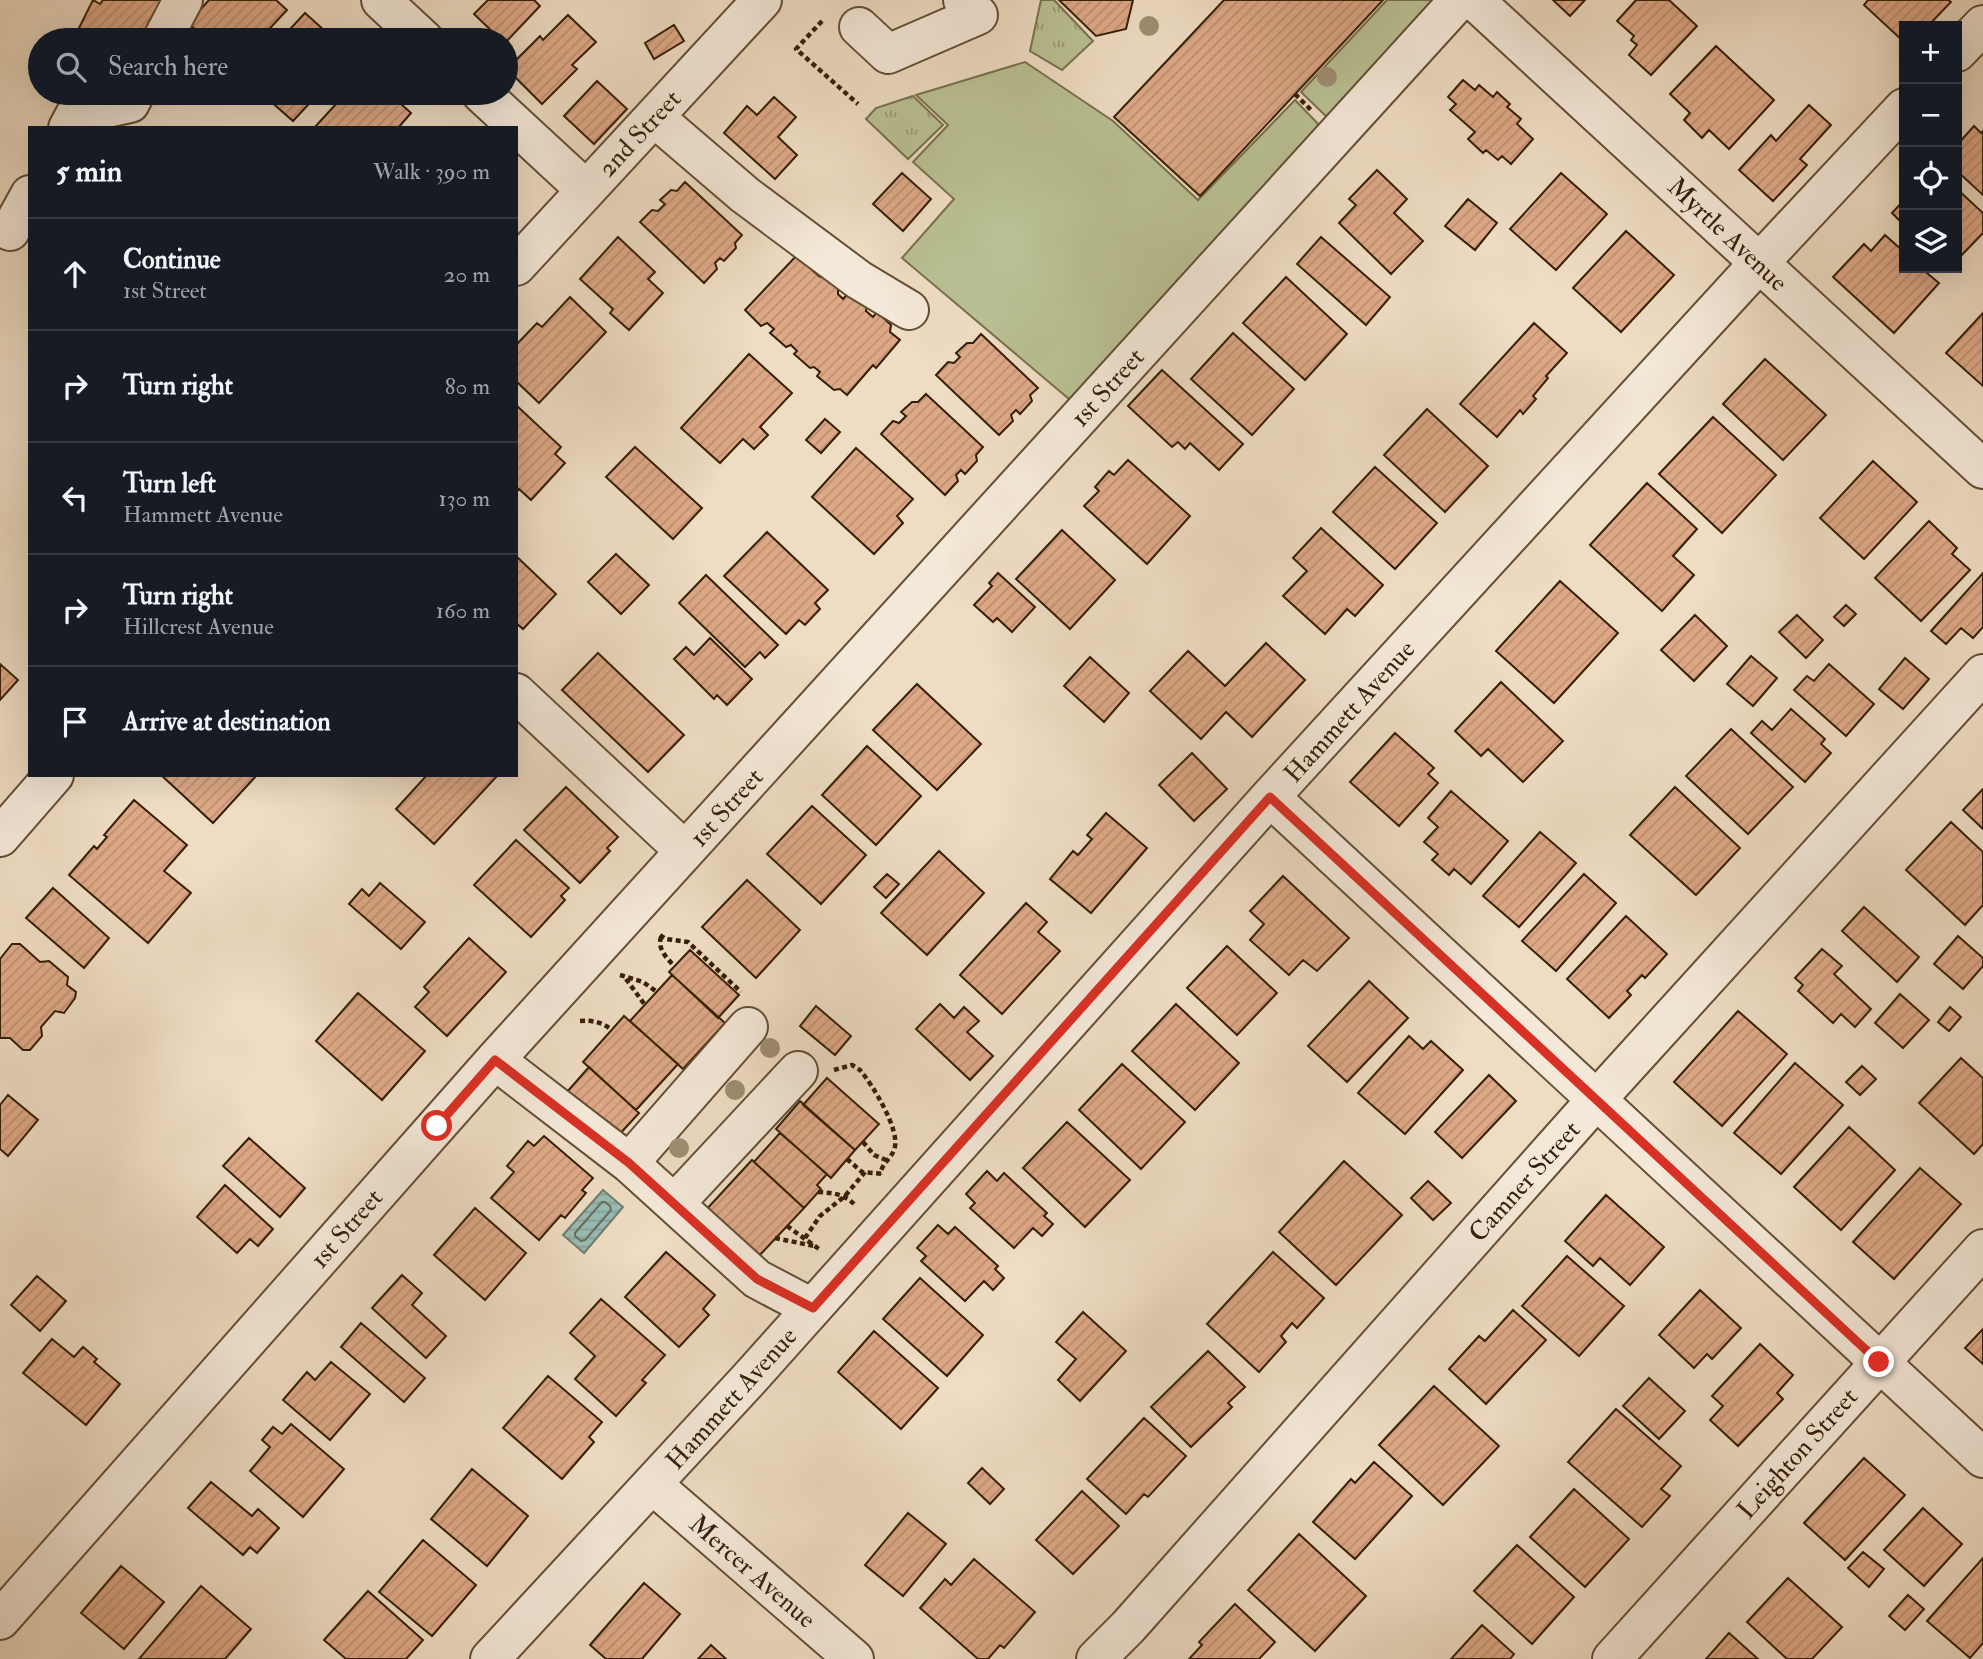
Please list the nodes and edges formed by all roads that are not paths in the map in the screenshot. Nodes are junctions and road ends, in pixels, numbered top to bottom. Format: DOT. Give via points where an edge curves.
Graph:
graph roads {
  1 [pos="183,0"];
  2 [pos="381,0"];
  3 [pos="762,0"];
  4 [pos="1459,0"];
  5 [pos="1474,0"];
  6 [pos="967,2"];
  7 [pos="841,24"];
  8 [pos="1983,24"];
  9 [pos="168,28"];
  10 [pos="411,28"];
  11 [pos="1962,47"];
  12 [pos="121,105"];
  13 [pos="494,105"];
  14 [pos="1899,113"];
  15 [pos="654,117"];
  16 [pos="69,126"];
  17 [pos="517,126"];
  18 [pos="518,127"];
  19 [pos="586,190"];
  20 [pos="28,199"];
  21 [pos="10,231"];
  22 [pos="1759,262"];
  23 [pos="518,264"];
  24 [pos="909,310"];
  25 [pos="1983,469"];
  26 [pos="1983,674"];
  27 [pos="518,695"];
  28 [pos="52,777"];
  29 [pos="1270,797"];
  30 [pos="0,838"];
  31 [pos="685,851"];
  32 [pos="748,1027"];
  33 [pos="495,1060"];
  34 [pos="797,1071"];
  35 [pos="1597,1099"];
  36 [pos="629,1163"];
  37 [pos="675,1203"];
  38 [pos="1983,1249"];
  39 [pos="813,1308"];
  40 [pos="1879,1362"];
  41 [pos="1983,1458"];
  42 [pos="652,1484"];
  43 [pos="0,1620"];
  44 [pos="490,1659"];
  45 [pos="854,1659"];
  46 [pos="1096,1659"];
  47 [pos="1612,1659"];
  1 -- 9 [label="street"];
  2 -- 10 [label="street"];
  3 -- 15 [label="street, 2nd Street"];
  4 -- 31 [label="street, 1st Street"];
  5 -- 22 [label="street, Myrtle Avenue"];
  6 -- 7 [label="street" via="978,15 888,54"];
  8 -- 11 [label="street"];
  12 -- 16 [label="street" via="75,115"];
  13 -- 17 [label="street"];
  14 -- 22 [label="street, Hammett Avenue"];
  15 -- 19 [label="street, 2nd Street"];
  15 -- 24 [label="street" via="745,195 859,280"];
  18 -- 19 [label="street"];
  19 -- 23 [label="street, 2nd Street"];
  20 -- 21 [label="street"];
  22 -- 25 [label="street, Myrtle Avenue"];
  22 -- 29 [label="street, Hammett Avenue"];
  26 -- 35 [label="street, Camner Street"];
  27 -- 31 [label="street"];
  28 -- 30 [label="street"];
  29 -- 35 [label="street"];
  29 -- 39 [label="street, Hammett Avenue"];
  31 -- 33 [label="street, 1st Street"];
  32 -- 36 [label="street"];
  33 -- 36 [label="street"];
  33 -- 43 [label="street, 1st Street"];
  34 -- 37 [label="street"];
  35 -- 40 [label="street"];
  35 -- 46 [label="street, Camner Street"];
  36 -- 37 [label="street"];
  37 -- 39 [label="street" via="757,1279"];
  38 -- 40 [label="street, Leighton Street"];
  39 -- 42 [label="street, Hammett Avenue"];
  40 -- 41 [label="street"];
  40 -- 47 [label="street, Leighton Street"];
  42 -- 44 [label="street, Hammett Avenue"];
  42 -- 45 [label="street, Mercer Avenue"];
}
